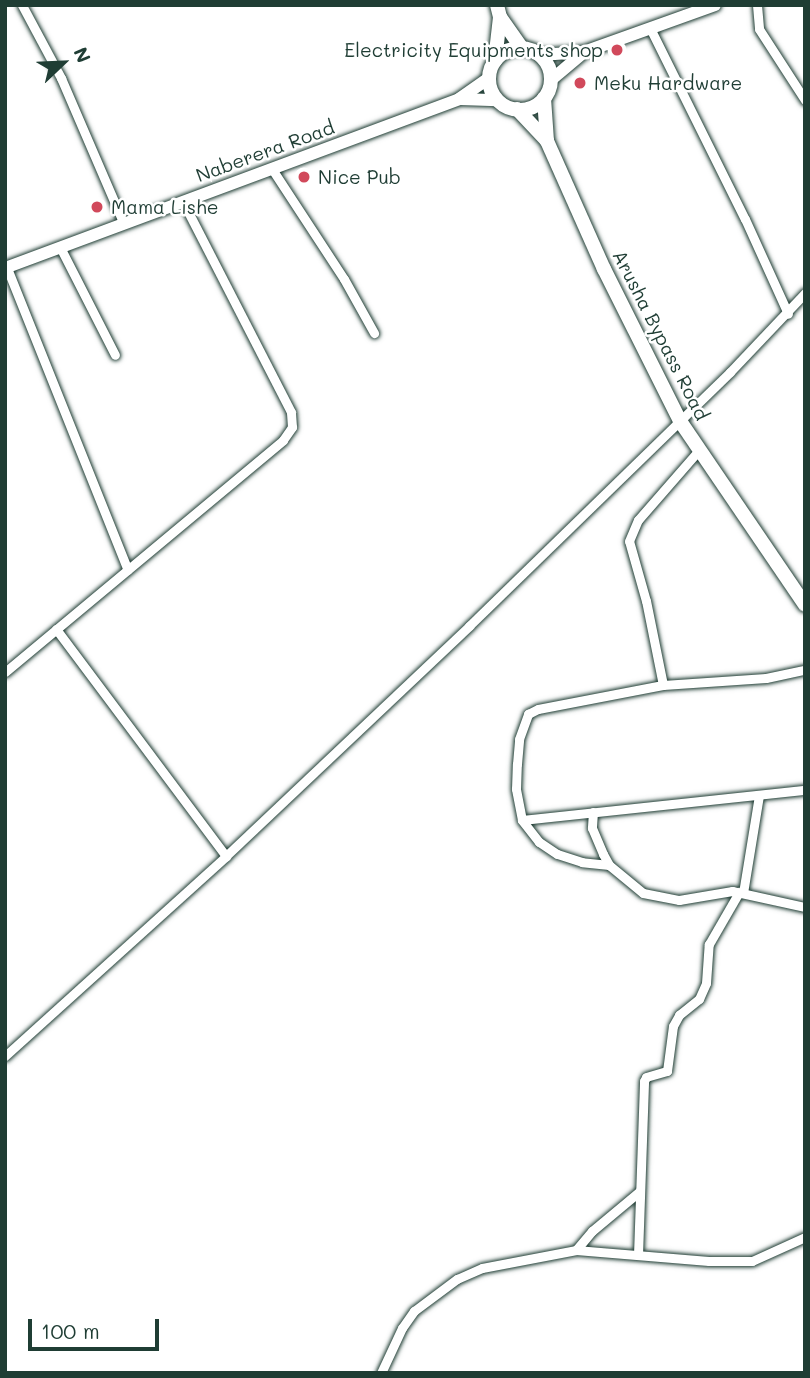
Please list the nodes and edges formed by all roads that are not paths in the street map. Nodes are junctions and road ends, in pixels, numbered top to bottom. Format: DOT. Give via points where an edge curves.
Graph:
graph roads {
  1 [pos="22,5"];
  2 [pos="715,5"];
  3 [pos="757,5"];
  4 [pos="499,11"];
  5 [pos="651,30"];
  6 [pos="522,48"];
  7 [pos="584,52"];
  8 [pos="540,55"];
  9 [pos="495,61"];
  10 [pos="489,78"];
  11 [pos="551,80"];
  12 [pos="544,98"];
  13 [pos="459,99"];
  14 [pos="498,100"];
  15 [pos="805,100"];
  16 [pos="517,109"];
  17 [pos="547,141"];
  18 [pos="272,169"];
  19 [pos="183,202"];
  20 [pos="123,222"];
  21 [pos="60,247"];
  22 [pos="6,268"];
  23 [pos="805,293"];
  24 [pos="788,314"];
  25 [pos="374,333"];
  26 [pos="115,355"];
  27 [pos="680,421"];
  28 [pos="700,449"];
  29 [pos="128,570"];
  30 [pos="805,606"];
  31 [pos="56,629"];
  32 [pos="805,670"];
  33 [pos="5,672"];
  34 [pos="663,685"];
  35 [pos="805,790"];
  36 [pos="759,795"];
  37 [pos="593,812"];
  38 [pos="522,820"];
  39 [pos="226,856"];
  40 [pos="610,865"];
  41 [pos="741,892"];
  42 [pos="805,907"];
  43 [pos="5,1056"];
  44 [pos="640,1191"];
  45 [pos="805,1237"];
  46 [pos="576,1251"];
  47 [pos="638,1255"];
  48 [pos="381,1373"];
  1 -- 20 [label="street" via="56,68"];
  2 -- 5 [label="street"];
  3 -- 15 [label="street" via="760,29"];
  4 -- 6 [label="main road"];
  4 -- 9 [label="main road"];
  5 -- 7 [label="street"];
  5 -- 24 [label="street"];
  6 -- 8 [label="main road"];
  6 -- 9 [label="main road"];
  7 -- 8 [label="street"];
  7 -- 11 [label="street"];
  8 -- 11 [label="main road"];
  9 -- 10 [label="main road"];
  10 -- 13 [label="street, Naberera Road"];
  10 -- 14 [label="main road"];
  11 -- 12 [label="main road, Arusha Bypass Road"];
  12 -- 16 [label="main road" via="527,109"];
  12 -- 17 [label="main road, Arusha Bypass Road"];
  13 -- 14 [label="street, Naberera Road"];
  13 -- 18 [label="street, Naberera Road"];
  14 -- 16 [label="main road, Arusha Bypass Road"];
  16 -- 17 [label="main road, Arusha Bypass Road"];
  17 -- 27 [label="main road, Arusha Bypass Road"];
  18 -- 19 [label="street, Naberera Road"];
  18 -- 25 [label="street"];
  19 -- 20 [label="street, Naberera Road"];
  19 -- 29 [label="street" via="291,412 292,427 284,440"];
  20 -- 21 [label="street, Naberera Road"];
  21 -- 22 [label="street, Naberera Road"];
  21 -- 26 [label="street"];
  22 -- 29 [label="street"];
  23 -- 24 [label="street"];
  24 -- 27 [label="street"];
  27 -- 28 [label="main road, Arusha Bypass Road"];
  27 -- 39 [label="street"];
  28 -- 30 [label="main road, Arusha Bypass Road"];
  28 -- 34 [label="street" via="638,520 629,541"];
  29 -- 31 [label="street"];
  31 -- 33 [label="street"];
  31 -- 39 [label="street"];
  32 -- 34 [label="street" via="766,678"];
  34 -- 38 [label="street" via="528,714 517,764"];
  35 -- 36 [label="street"];
  36 -- 37 [label="street"];
  36 -- 41 [label="street"];
  37 -- 38 [label="street"];
  37 -- 40 [label="street" via="595,840"];
  38 -- 40 [label="street" via="539,842 557,854"];
  39 -- 43 [label="street"];
  40 -- 41 [label="street" via="643,893 657,898 679,900"];
  41 -- 42 [label="street"];
  41 -- 44 [label="street" via="709,944 706,983 699,999 673,1026 667,1071 644,1081"];
  44 -- 46 [label="street" via="592,1231"];
  44 -- 47 [label="street"];
  45 -- 47 [label="street" via="752,1261"];
  46 -- 47 [label="street"];
  46 -- 48 [label="street" via="509,1261 457,1279 414,1311"];
}
